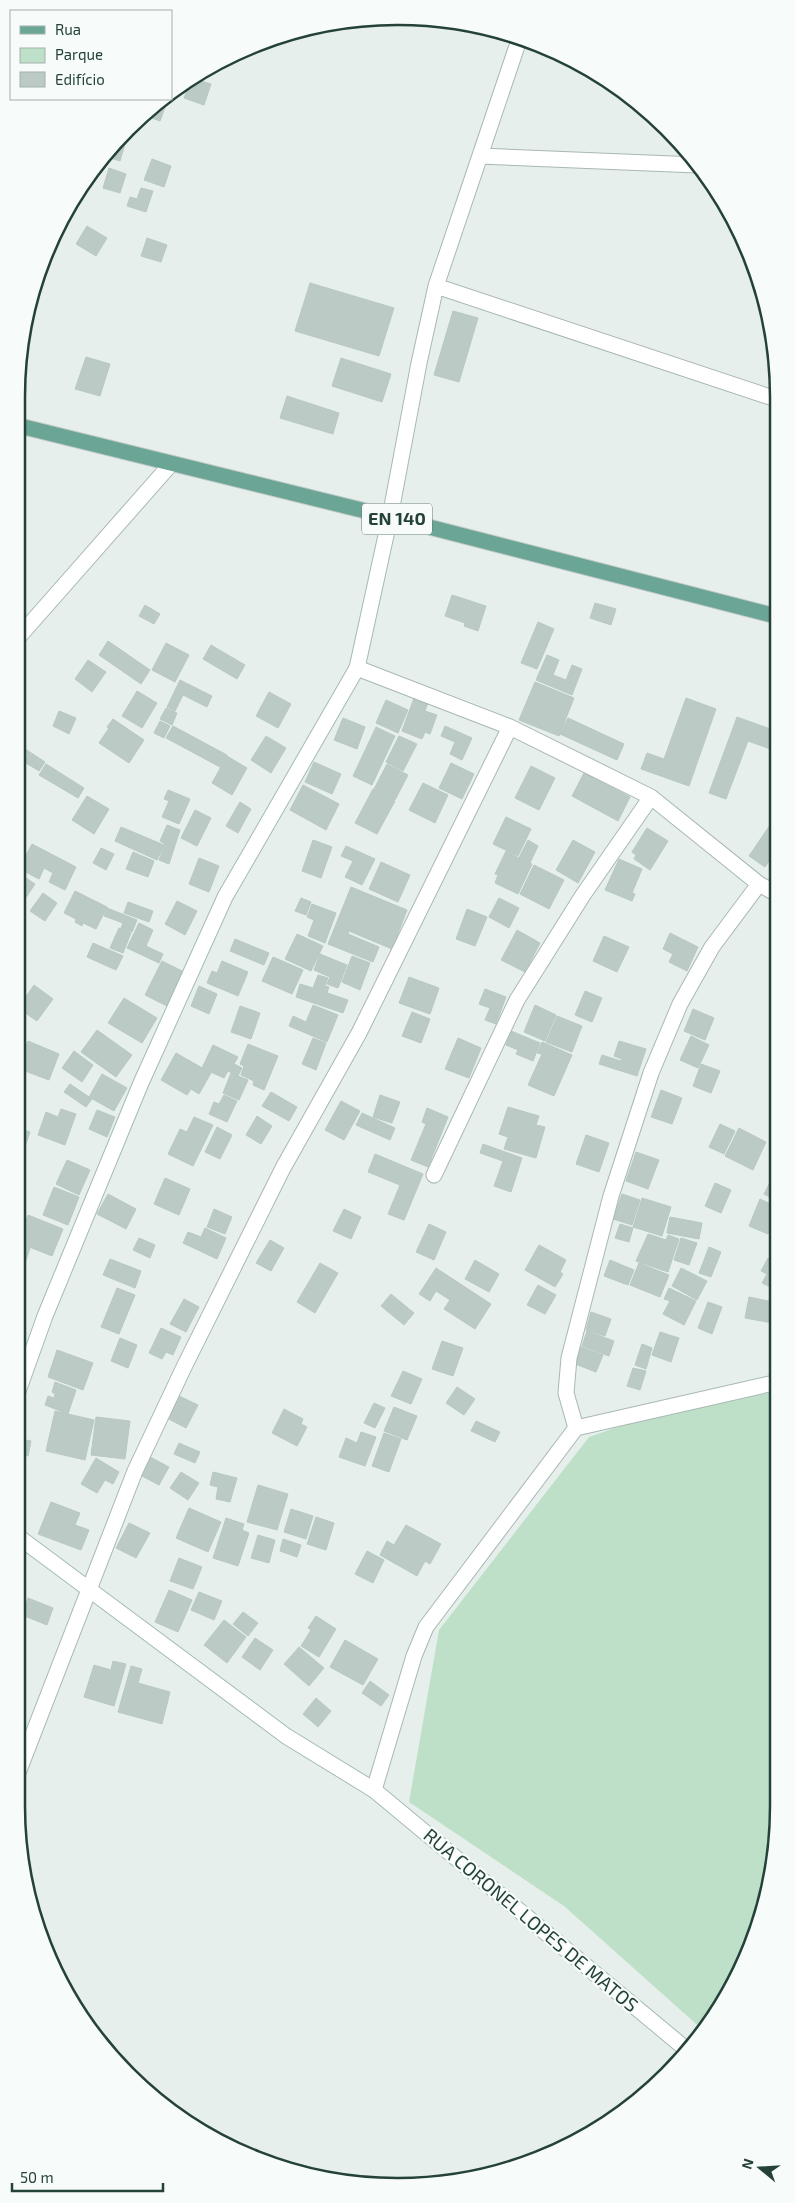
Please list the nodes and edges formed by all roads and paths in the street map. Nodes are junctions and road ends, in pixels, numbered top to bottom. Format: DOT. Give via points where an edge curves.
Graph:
graph roads {
  1 [pos="517,45"];
  2 [pos="480,156"];
  3 [pos="688,165"];
  4 [pos="436,286"];
  5 [pos="770,398"];
  6 [pos="25,427"];
  7 [pos="171,464"];
  8 [pos="390,517"];
  9 [pos="770,614"];
  10 [pos="25,630"];
  11 [pos="357,668"];
  12 [pos="510,727"];
  13 [pos="651,797"];
  14 [pos="759,884"];
  15 [pos="770,890"];
  16 [pos="434,1175"];
  17 [pos="25,1372"];
  18 [pos="770,1384"];
  19 [pos="576,1428"];
  20 [pos="25,1542"];
  21 [pos="89,1591"];
  22 [pos="25,1755"];
  23 [pos="374,1790"];
  24 [pos="682,2046"];
  1 -- 2 [label="street"];
  2 -- 3 [label="street"];
  2 -- 4 [label="street"];
  4 -- 5 [label="street"];
  4 -- 8 [label="street"];
  6 -- 7 [label="main road, EN 140"];
  7 -- 8 [label="main road, EN 140"];
  7 -- 10 [label="street"];
  8 -- 9 [label="main road, EN 140"];
  8 -- 11 [label="street"];
  11 -- 12 [label="street"];
  11 -- 17 [label="street" via="225,897 138,1092"];
  12 -- 13 [label="street"];
  12 -- 21 [label="street" via="359,1033 283,1168 188,1359 134,1471"];
  13 -- 14 [label="street"];
  13 -- 16 [label="street" via="583,895 517,1000"];
  14 -- 15 [label="street"];
  14 -- 19 [label="street" via="712,947 680,1004 651,1073 611,1196 569,1358 566,1393"];
  18 -- 19 [label="street"];
  19 -- 23 [label="street" via="426,1627 414,1656"];
  20 -- 21 [label="street, RUA CORONEL LOPES DE MATOS"];
  21 -- 22 [label="street"];
  21 -- 23 [label="street, RUA CORONEL LOPES DE MATOS" via="286,1736"];
  23 -- 24 [label="street, RUA CORONEL LOPES DE MATOS"];
}
